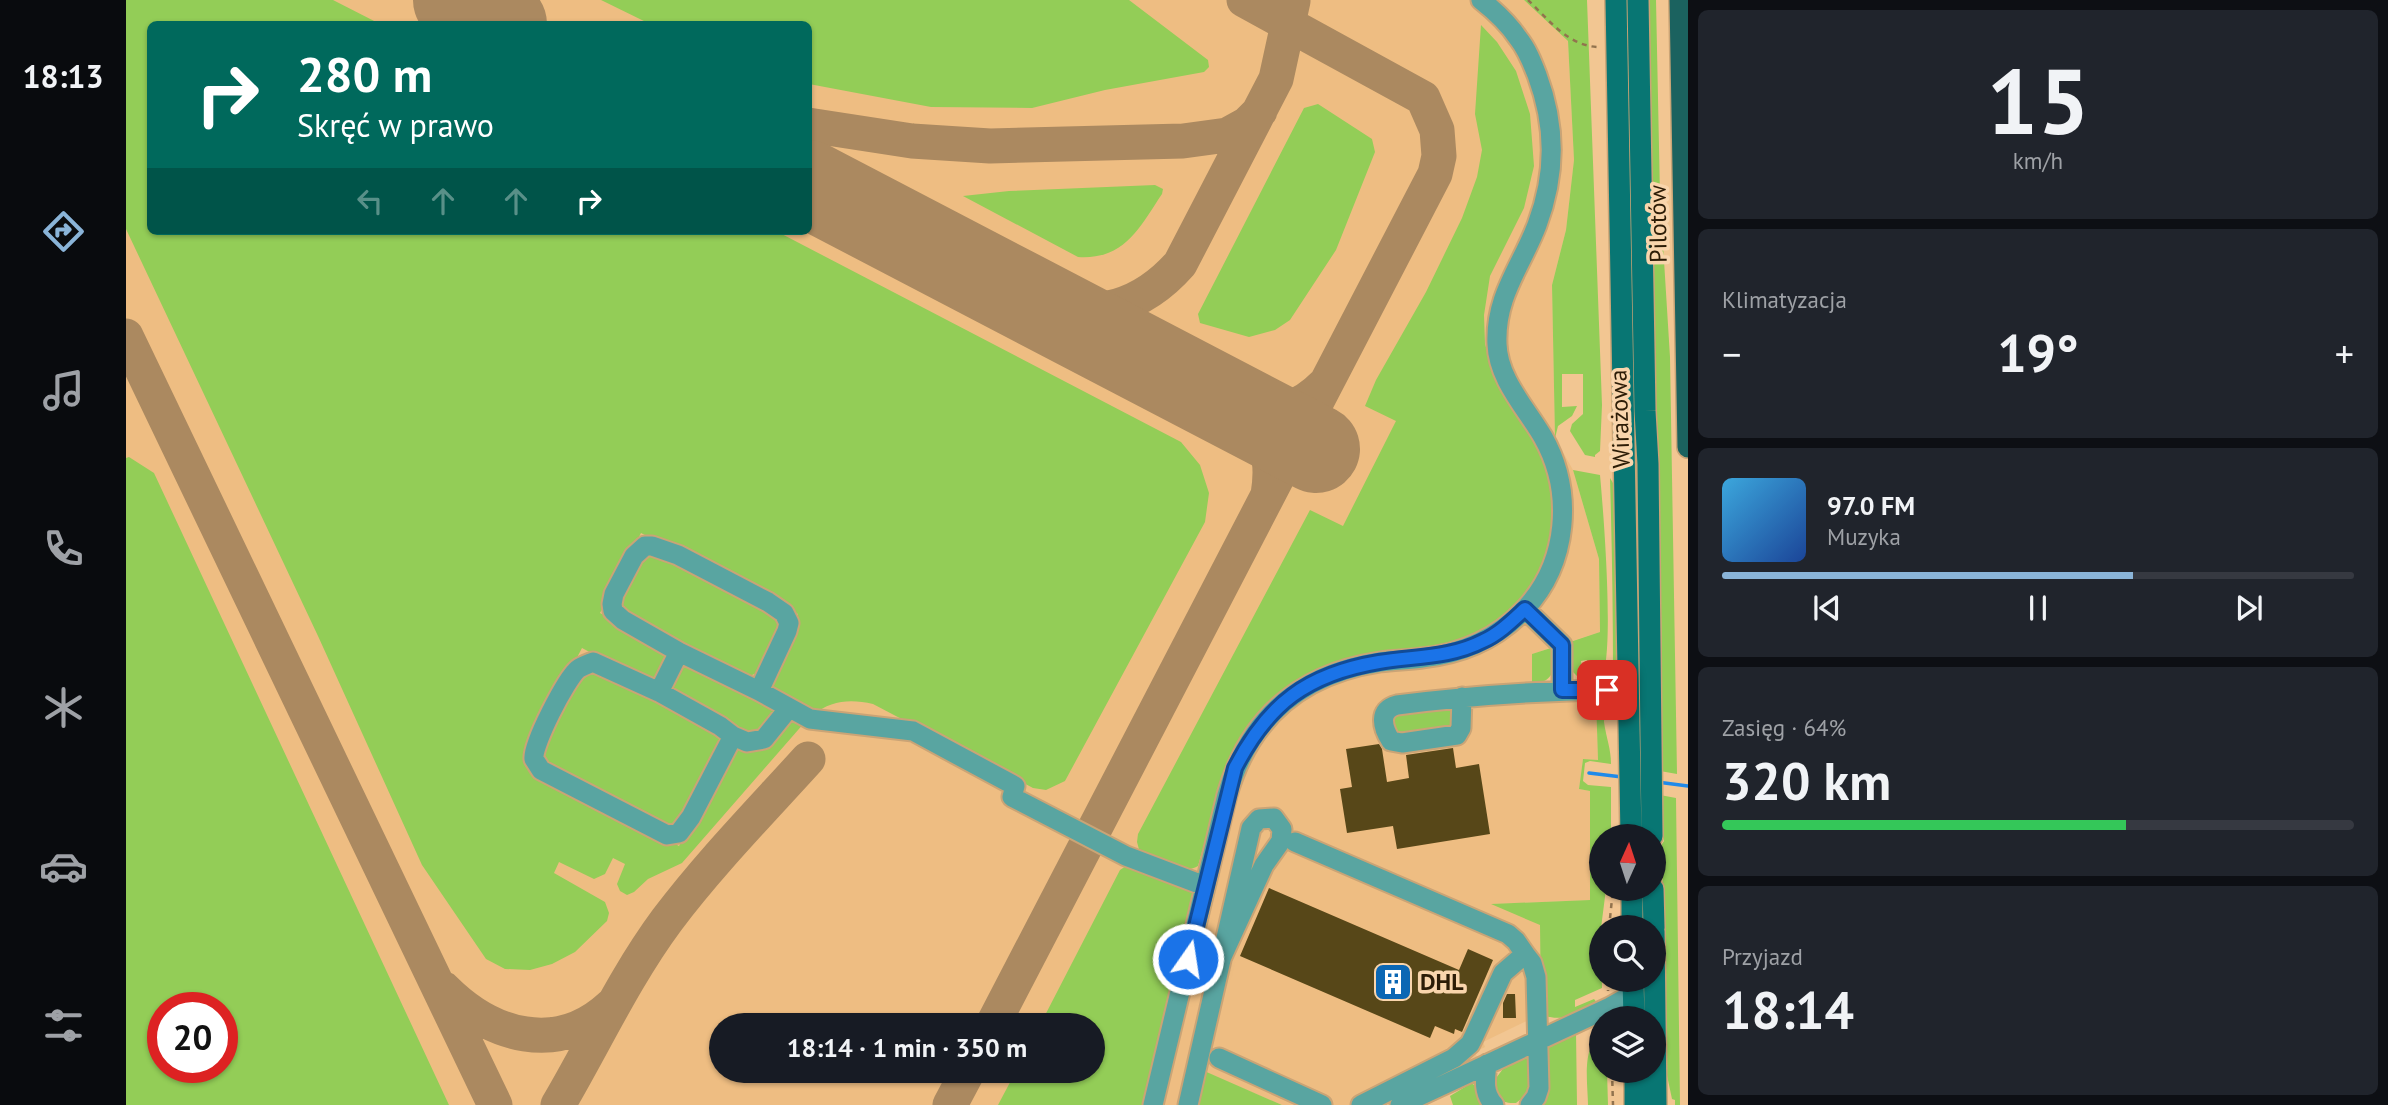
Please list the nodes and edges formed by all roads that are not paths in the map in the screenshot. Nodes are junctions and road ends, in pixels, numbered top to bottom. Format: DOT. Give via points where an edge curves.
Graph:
graph roads {
  1 [pos="1481,0"];
  2 [pos="1616,0"];
  3 [pos="1638,0"];
  4 [pos="1680,0"];
  5 [pos="1688,447"];
  6 [pos="1525,609"];
  7 [pos="679,652"];
  8 [pos="1562,690"];
  9 [pos="1628,690"];
  10 [pos="759,691"];
  11 [pos="659,692"];
  12 [pos="1462,697"];
  13 [pos="789,708"];
  14 [pos="733,736"];
  15 [pos="1631,824"];
  16 [pos="1652,824"];
  17 [pos="1295,842"];
  18 [pos="1205,886"];
  19 [pos="1525,955"];
  20 [pos="1220,961"];
  21 [pos="1625,992"];
  22 [pos="1655,992"];
  23 [pos="1536,1042"];
  24 [pos="1517,1051"];
  25 [pos="1219,1058"];
  26 [pos="1487,1064"];
  27 [pos="1634,1083"];
  28 [pos="1153,1105"];
  29 [pos="1188,1105"];
  30 [pos="1322,1105"];
  31 [pos="1361,1105"];
  32 [pos="1400,1105"];
  33 [pos="1494,1105"];
  34 [pos="1530,1105"];
  35 [pos="1635,1105"];
  36 [pos="1657,1105"];
  1 -- 6 [label="lane" via="1530,55 1552,134 1546,198 1502,300 1497,324 1503,370 1544,439 1563,496 1555,561"];
  2 -- 9 [label="main road, Wirażowa"];
  3 -- 16 [label="main road, Wirażowa"];
  4 -- 5 [label="highway, Pilotów"];
  6 -- 8 [label="lane" via="1562,645"];
  6 -- 18 [label="lane" via="1485,641 1455,653 1352,668 1318,679 1286,699 1247,744 1235,768"];
  7 -- 10 [label="lane"];
  7 -- 10 [label="lane" via="613,611 614,594 634,556 645,547 678,555 783,613 789,623 787,631"];
  7 -- 11 [label="lane"];
  8 -- 9 [label="lane"];
  8 -- 12 [label="lane"];
  9 -- 15 [label="main road, Wirażowa"];
  10 -- 13 [label="lane"];
  11 -- 14 [label="lane"];
  11 -- 14 [label="lane" via="593,662 578,668 536,744 536,765 673,836 691,817"];
  13 -- 14 [label="lane" via="764,739 747,742"];
  13 -- 18 [label="lane" via="810,719 913,731 1015,786 1012,797 1146,865"];
  17 -- 19 [label="lane" via="1508,934"];
  18 -- 28 [label="lane"];
  19 -- 23 [label="lane" via="1536,977"];
  19 -- 24 [label="lane" via="1523,1035"];
  19 -- 31 [label="lane" via="1503,973 1464,1049"];
  20 -- 20 [label="lane" via="1264,865 1281,841 1282,829 1274,818 1259,819 1251,828"];
  20 -- 29 [label="lane"];
  21 -- 23 [label="lane"];
  22 -- 36 [label="main road"];
  23 -- 24 [label="lane"];
  23 -- 34 [label="lane" via="1539,1088"];
  24 -- 26 [label="lane"];
  25 -- 30 [label="lane"];
  26 -- 32 [label="lane"];
  26 -- 33 [label="lane" via="1486,1096"];
  27 -- 35 [label="main road"];
}
